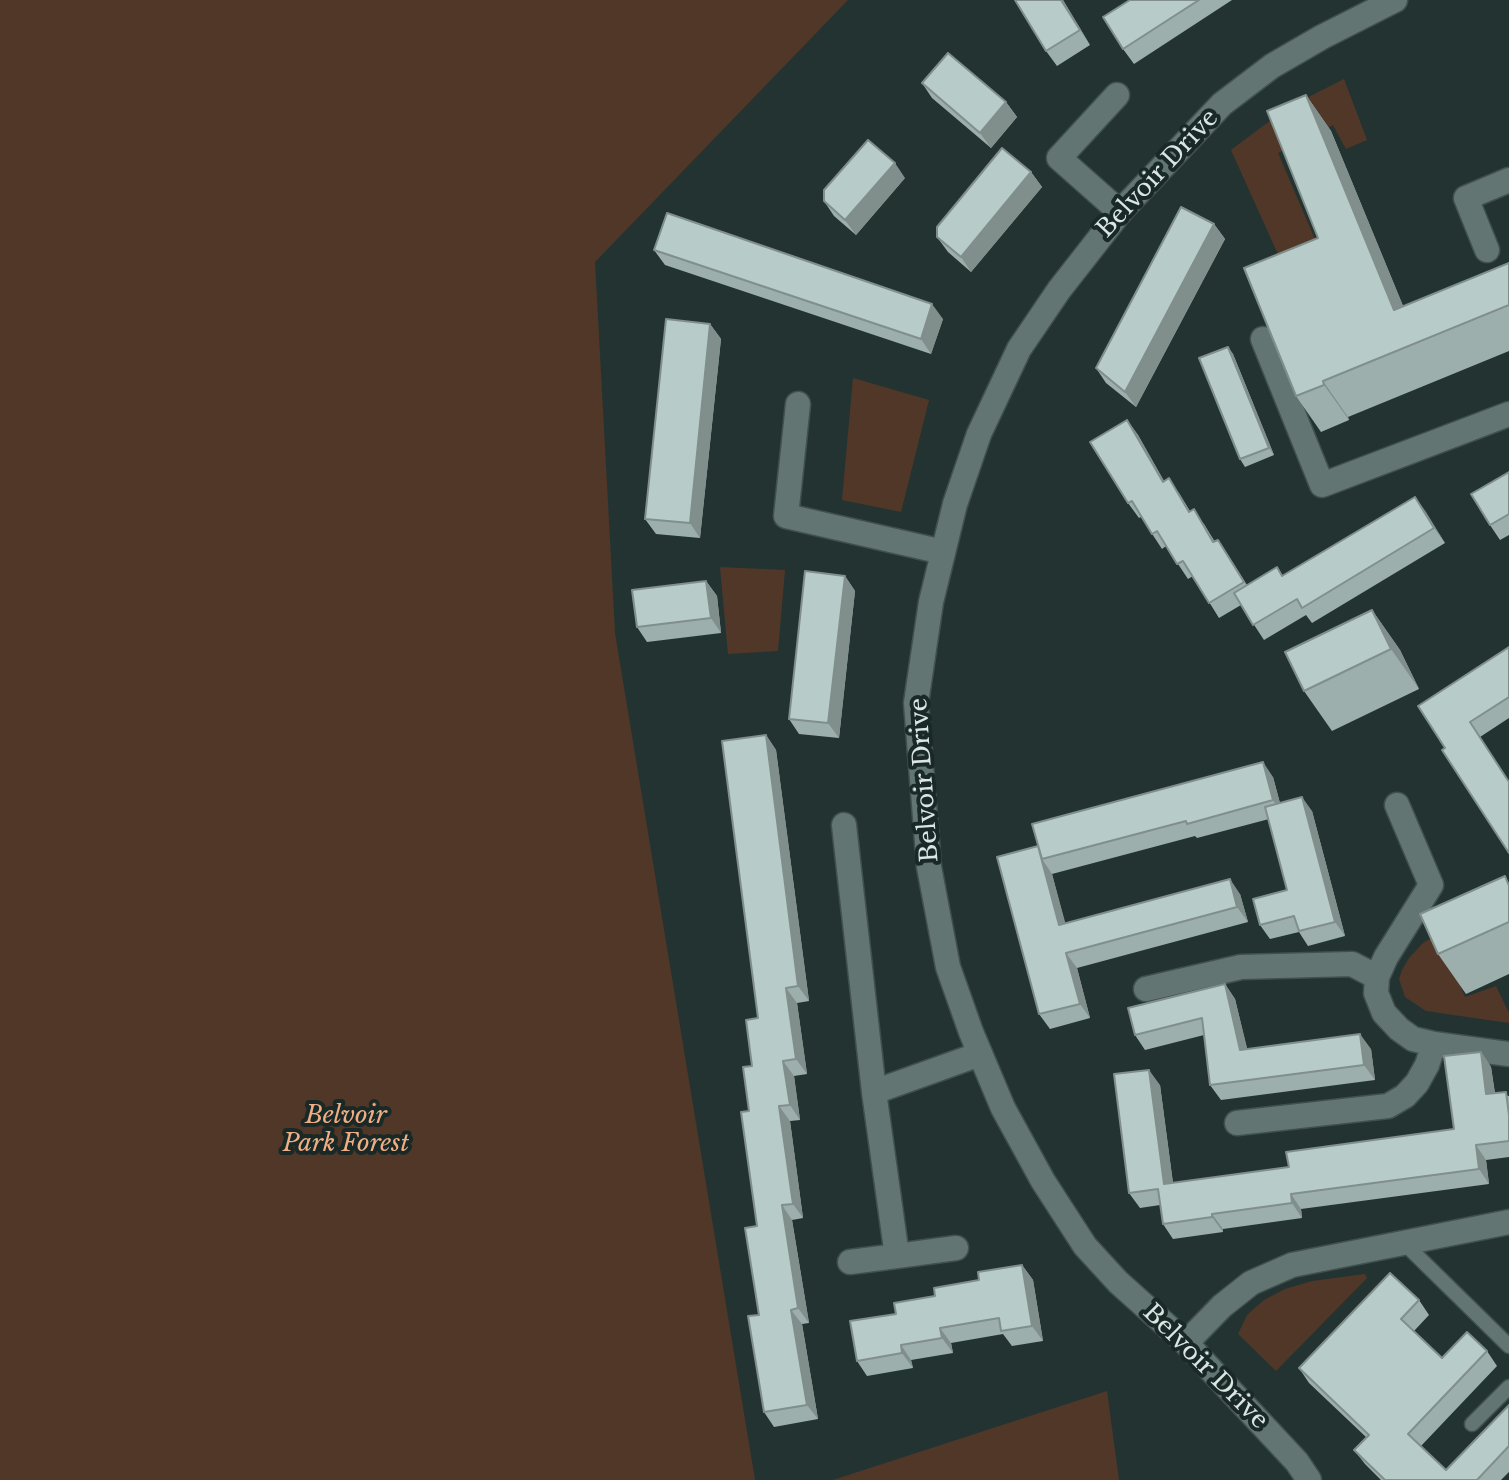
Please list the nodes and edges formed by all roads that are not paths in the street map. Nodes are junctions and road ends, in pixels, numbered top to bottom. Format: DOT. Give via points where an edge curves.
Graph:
graph roads {
  1 [pos="1395,0"];
  2 [pos="1117,95"];
  3 [pos="1509,180"];
  4 [pos="1120,212"];
  5 [pos="1487,250"];
  6 [pos="1263,339"];
  7 [pos="798,404"];
  8 [pos="1509,414"];
  9 [pos="943,552"];
  10 [pos="1397,805"];
  11 [pos="844,825"];
  12 [pos="1377,977"];
  13 [pos="1146,989"];
  14 [pos="1434,1044"];
  15 [pos="980,1054"];
  16 [pos="1509,1054"];
  17 [pos="874,1092"];
  18 [pos="1237,1123"];
  19 [pos="1509,1222"];
  20 [pos="1404,1243"];
  21 [pos="956,1248"];
  22 [pos="897,1256"];
  23 [pos="850,1262"];
  24 [pos="1186,1343"];
  25 [pos="1509,1346"];
  26 [pos="1509,1387"];
  27 [pos="1472,1424"];
  28 [pos="1309,1480"];
  1 -- 4 [label="street, Belvoir Drive" via="1272,66 1222,104"];
  2 -- 4 [label="street" via="1059,158"];
  3 -- 5 [label="street" via="1466,198"];
  4 -- 9 [label="street, Belvoir Drive" via="1019,349 981,426"];
  6 -- 8 [label="street" via="1322,485"];
  7 -- 9 [label="street" via="786,516"];
  9 -- 15 [label="street, Belvoir Drive" via="916,703 920,769 929,867 948,967"];
  10 -- 12 [label="street" via="1431,885"];
  11 -- 17 [label="street"];
  12 -- 13 [label="street" via="1352,964 1241,967"];
  12 -- 14 [label="street" via="1376,993 1384,1013 1413,1039"];
  14 -- 16 [label="street"];
  14 -- 18 [label="street" via="1417,1083 1388,1106"];
  15 -- 17 [label="street"];
  15 -- 24 [label="street, Belvoir Drive" via="1003,1108 1085,1246"];
  17 -- 22 [label="street"];
  19 -- 20 [label="street"];
  20 -- 24 [label="street" via="1292,1265 1251,1283"];
  20 -- 25 [label="lane"];
  21 -- 22 [label="street"];
  22 -- 23 [label="street"];
  24 -- 28 [label="street, Belvoir Drive"];
  26 -- 27 [label="lane"];
}
